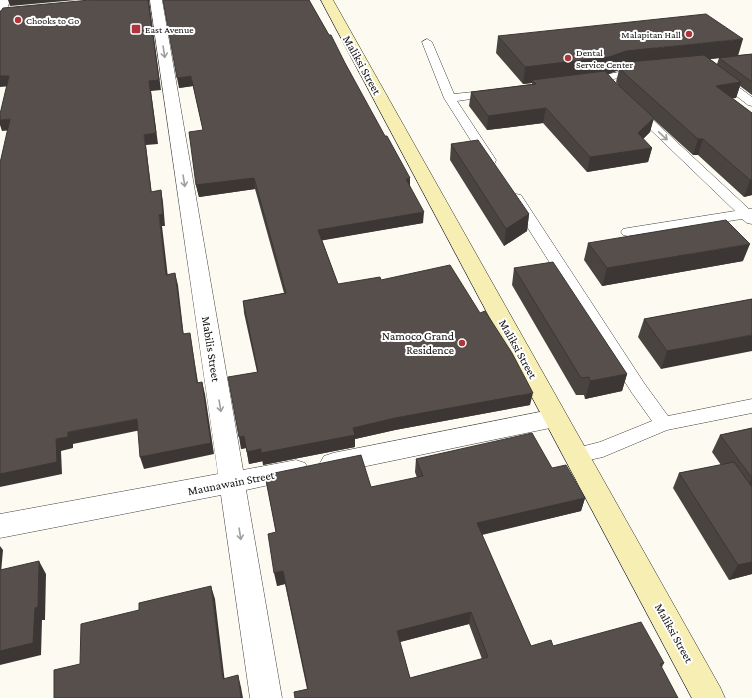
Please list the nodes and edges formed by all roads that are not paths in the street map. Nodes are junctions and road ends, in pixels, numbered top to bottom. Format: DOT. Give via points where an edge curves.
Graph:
graph roads {
  1 [pos="156,0"];
  2 [pos="327,0"];
  3 [pos="1,10"];
  4 [pos="16,10"];
  5 [pos="427,42"];
  6 [pos="650,70"];
  7 [pos="709,70"];
  8 [pos="577,82"];
  9 [pos="505,91"];
  10 [pos="450,98"];
  11 [pos="627,102"];
  12 [pos="752,103"];
  13 [pos="497,171"];
  14 [pos="510,190"];
  15 [pos="750,215"];
  16 [pos="628,232"];
  17 [pos="752,406"];
  18 [pos="555,418"];
  19 [pos="664,424"];
  20 [pos="576,455"];
  21 [pos="232,483"];
  22 [pos="0,526"];
  23 [pos="266,698"];
  24 [pos="709,698"];
  1 -- 21 [label="street, Mabilis Street, one-way"];
  2 -- 18 [label="street, Maliksi Street"];
  3 -- 4 [label="street"];
  5 -- 10 [label="lane"];
  6 -- 8 [label="lane" via="622,74 611,84"];
  7 -- 12 [label="lane"];
  9 -- 10 [label="lane"];
  10 -- 13 [label="lane"];
  11 -- 15 [label="lane, one-way"];
  14 -- 19 [label="lane"];
  15 -- 16 [label="lane"];
  17 -- 19 [label="lane"];
  18 -- 20 [label="street, Maliksi Street"];
  18 -- 21 [label="street, Maunawain Street"];
  19 -- 20 [label="lane" via="603,449"];
  20 -- 24 [label="street, Maliksi Street"];
  21 -- 22 [label="street, Maunawain Street"];
  21 -- 23 [label="street, Mabilis Street, one-way"];
}
